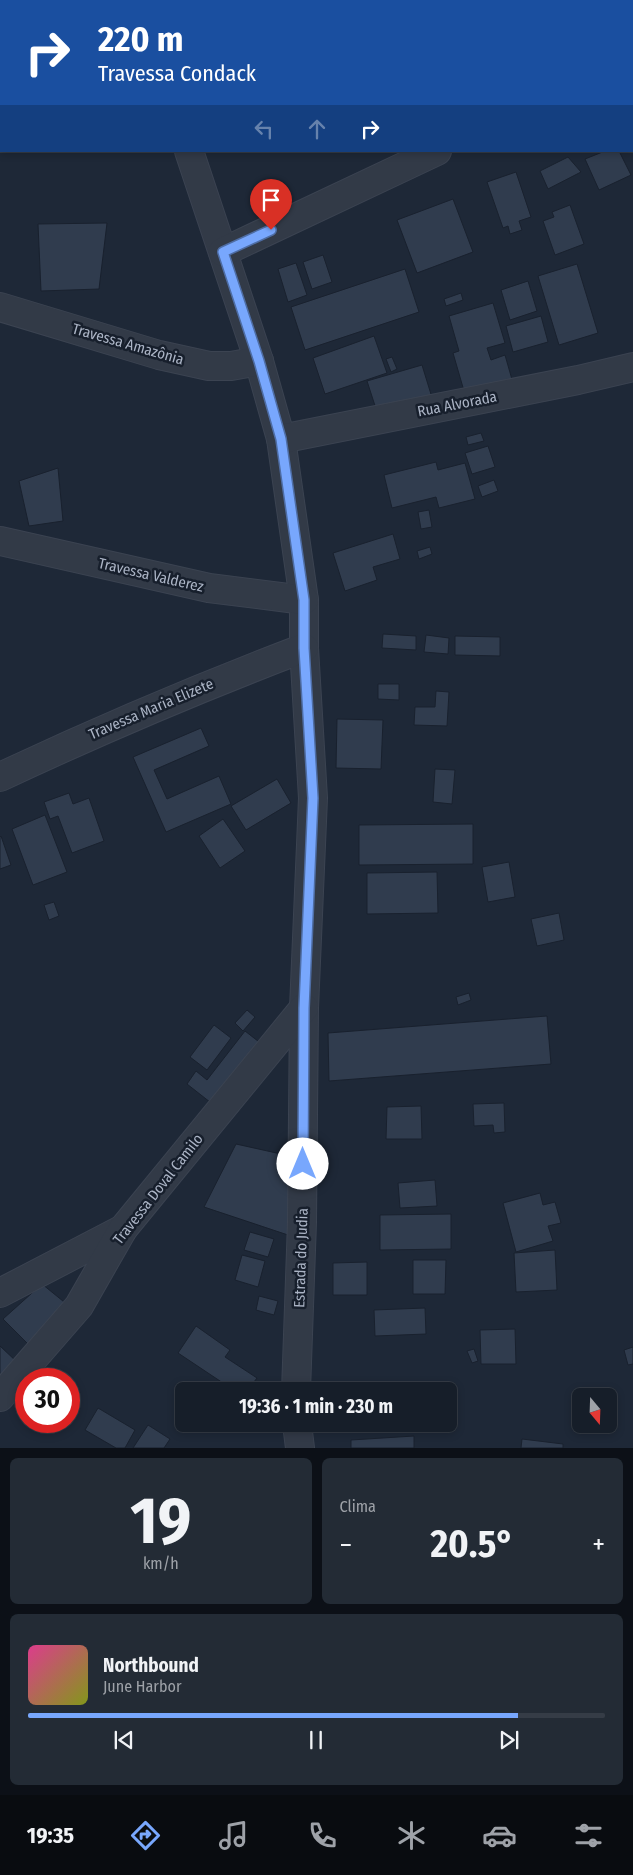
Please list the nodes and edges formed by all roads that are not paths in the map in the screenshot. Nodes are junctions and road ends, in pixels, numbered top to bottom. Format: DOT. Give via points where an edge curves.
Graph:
graph roads {
  1 [pos="188,152"];
  2 [pos="435,152"];
  3 [pos="223,252"];
  4 [pos="0,307"];
  5 [pos="259,361"];
  6 [pos="633,367"];
  7 [pos="281,439"];
  8 [pos="0,541"];
  9 [pos="304,600"];
  10 [pos="304,648"];
  11 [pos="0,777"];
  12 [pos="304,1008"];
  13 [pos="123,1229"];
  14 [pos="0,1293"];
  15 [pos="296,1382"];
  16 [pos="0,1398"];
  17 [pos="298,1432"];
  18 [pos="300,1448"];
  1 -- 3 [label="street, Estrada do Judia"];
  2 -- 3 [label="street"];
  3 -- 5 [label="street, Estrada do Judia"];
  4 -- 5 [label="street, Travessa Amazônia" via="159,355 209,366"];
  5 -- 7 [label="street, Estrada do Judia"];
  6 -- 7 [label="street, Rua Alvorada"];
  7 -- 9 [label="street, Estrada do Judia"];
  8 -- 9 [label="street, Travessa Valderez" via="209,588"];
  9 -- 10 [label="street, Estrada do Judia"];
  10 -- 11 [label="street, Travessa Maria Elizete" via="164,703"];
  10 -- 12 [label="street, Estrada do Judia" via="313,798"];
  12 -- 13 [label="street, Travessa Doval Camilo"];
  12 -- 15 [label="street, Estrada do Judia"];
  13 -- 14 [label="street"];
  13 -- 16 [label="street, Travessa Doval Camilo" via="79,1306"];
  17 -- 18 [label="street"];
}
